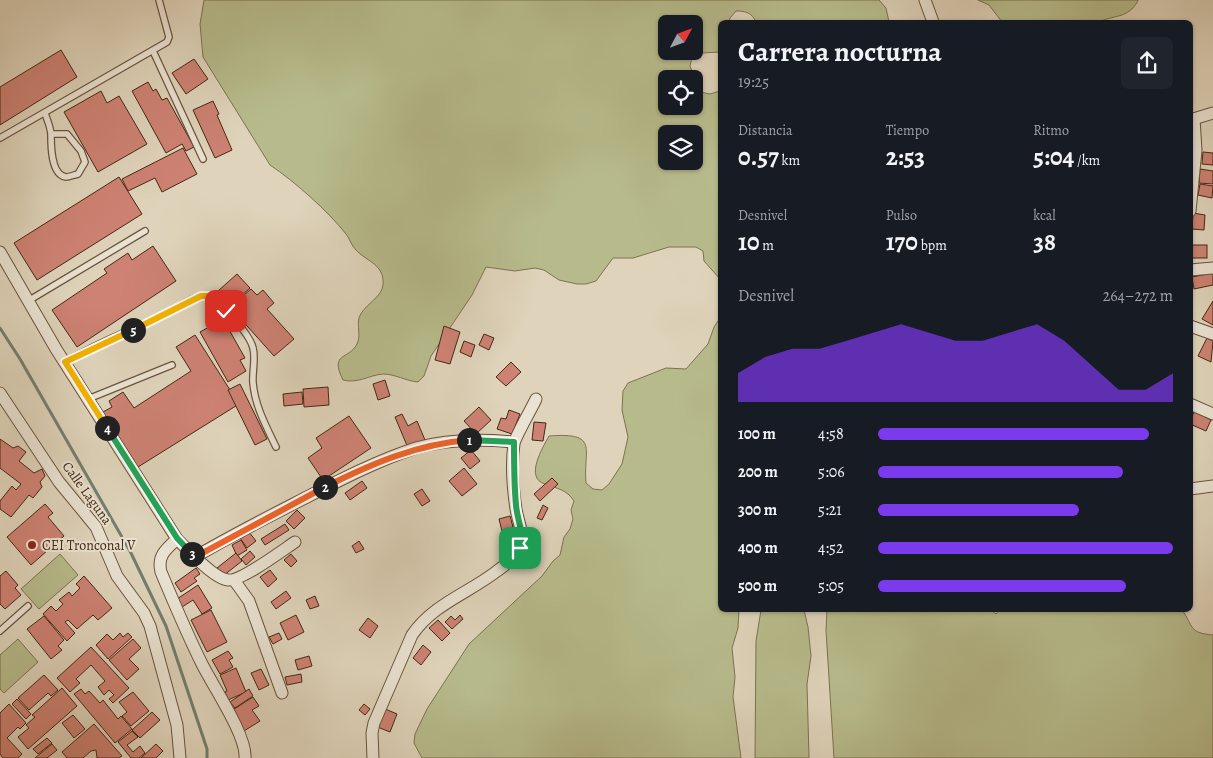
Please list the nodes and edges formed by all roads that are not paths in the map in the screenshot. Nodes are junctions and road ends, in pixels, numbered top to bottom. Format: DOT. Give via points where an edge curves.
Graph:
graph roads {
  1 [pos="159,0"];
  2 [pos="925,0"];
  3 [pos="932,20"];
  4 [pos="153,51"];
  5 [pos="45,113"];
  6 [pos="1213,113"];
  7 [pos="1193,120"];
  8 [pos="1193,128"];
  9 [pos="51,134"];
  10 [pos="0,138"];
  11 [pos="203,159"];
  12 [pos="1193,180"];
  13 [pos="145,231"];
  14 [pos="0,252"];
  15 [pos="1213,268"];
  16 [pos="1193,270"];
  17 [pos="28,301"];
  18 [pos="1193,327"];
  19 [pos="1213,334"];
  20 [pos="65,362"];
  21 [pos="172,366"];
  22 [pos="0,392"];
  23 [pos="88,399"];
  24 [pos="536,399"];
  25 [pos="1193,405"];
  26 [pos="1213,414"];
  27 [pos="514,442"];
  28 [pos="276,447"];
  29 [pos="1213,486"];
  30 [pos="1193,489"];
  31 [pos="177,538"];
  32 [pos="295,542"];
  33 [pos="195,557"];
  34 [pos="234,580"];
  35 [pos="28,606"];
  36 [pos="0,631"];
  37 [pos="282,693"];
  38 [pos="180,758"];
  39 [pos="245,758"];
  40 [pos="373,758"];
  1 -- 4 [label="lane" via="169,37"];
  2 -- 3 [label="street"];
  4 -- 5 [label="lane"];
  4 -- 11 [label="lane"];
  5 -- 9 [label="lane"];
  5 -- 10 [label="lane"];
  6 -- 7 [label="street"];
  8 -- 12 [label="street" via="1196,150"];
  9 -- 9 [label="lane" via="54,164 66,177 78,174 85,162 81,151 67,134"];
  13 -- 17 [label="lane"];
  14 -- 17 [label="street"];
  15 -- 16 [label="street"];
  17 -- 20 [label="street"];
  18 -- 19 [label="street"];
  20 -- 23 [label="street"];
  20 -- 28 [label="lane" via="190,301 209,296 248,335 254,349 253,383 258,410"];
  21 -- 23 [label="lane"];
  22 -- 38 [label="street, Calle Laguna" via="59,482 96,527 118,576 144,613 176,725"];
  23 -- 31 [label="street"];
  24 -- 27 [label="street"];
  25 -- 26 [label="street"];
  27 -- 33 [label="street" via="456,441 418,448 390,458 356,472"];
  27 -- 40 [label="street" via="513,476 522,535 520,548 483,582 428,616 412,634 374,723"];
  29 -- 30 [label="street"];
  31 -- 33 [label="street"];
  31 -- 39 [label="street" via="161,555 161,572 202,664 240,732"];
  32 -- 34 [label="street"];
  33 -- 34 [label="street" via="222,578"];
  34 -- 37 [label="street" via="249,601"];
  35 -- 36 [label="lane"];
}
